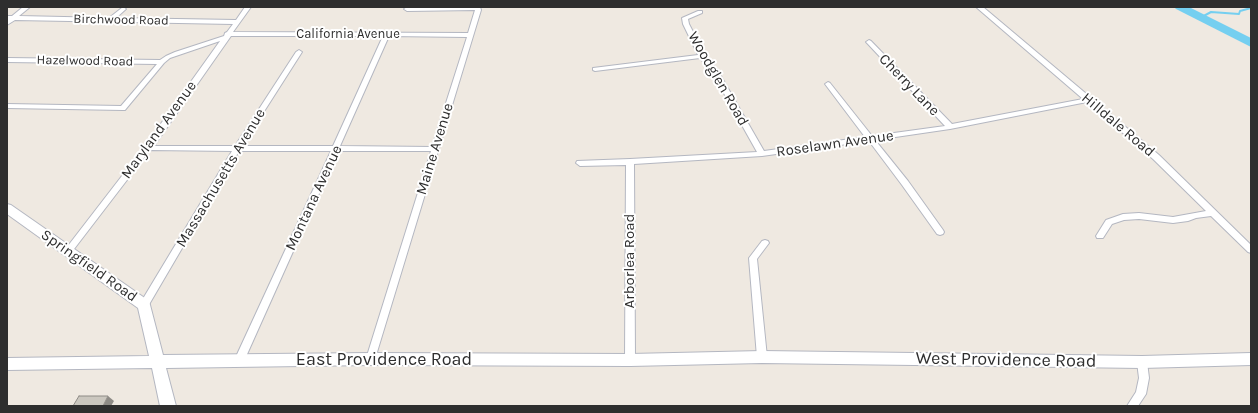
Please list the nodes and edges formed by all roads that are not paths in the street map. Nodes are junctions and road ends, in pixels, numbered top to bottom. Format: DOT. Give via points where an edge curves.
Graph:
graph roads {
  1 [pos="27,7"];
  2 [pos="248,7"];
  3 [pos="979,7"];
  4 [pos="407,8"];
  5 [pos="123,9"];
  6 [pos="700,12"];
  7 [pos="7,18"];
  8 [pos="14,18"];
  9 [pos="110,20"];
  10 [pos="236,22"];
  11 [pos="7,23"];
  12 [pos="387,35"];
  13 [pos="470,35"];
  14 [pos="226,36"];
  15 [pos="868,42"];
  16 [pos="299,52"];
  17 [pos="702,56"];
  18 [pos="7,60"];
  19 [pos="162,62"];
  20 [pos="595,69"];
  21 [pos="828,84"];
  22 [pos="1087,100"];
  23 [pos="7,106"];
  24 [pos="950,127"];
  25 [pos="870,139"];
  26 [pos="148,148"];
  27 [pos="237,148"];
  28 [pos="336,149"];
  29 [pos="435,149"];
  30 [pos="762,154"];
  31 [pos="630,162"];
  32 [pos="580,163"];
  33 [pos="7,208"];
  34 [pos="1213,213"];
  35 [pos="940,232"];
  36 [pos="1100,236"];
  37 [pos="765,243"];
  38 [pos="1251,250"];
  39 [pos="68,251"];
  40 [pos="144,305"];
  41 [pos="762,357"];
  42 [pos="372,359"];
  43 [pos="1251,359"];
  44 [pos="630,360"];
  45 [pos="239,361"];
  46 [pos="1142,362"];
  47 [pos="157,363"];
  48 [pos="7,364"];
  49 [pos="168,406"];
  50 [pos="1132,406"];
  1 -- 8 [label="street"];
  2 -- 10 [label="street, Maryland Avenue"];
  3 -- 22 [label="street, Hilldale Road"];
  4 -- 13 [label="street, Maine Avenue" via="478,8"];
  5 -- 9 [label="street"];
  6 -- 17 [label="street, Woodglen Road" via="684,18"];
  7 -- 8 [label="street, Birchwood Road"];
  8 -- 9 [label="street, Birchwood Road"];
  8 -- 11 [label="street"];
  9 -- 10 [label="street, Birchwood Road"];
  10 -- 14 [label="street, Maryland Avenue"];
  12 -- 13 [label="street, California Avenue"];
  12 -- 14 [label="street, California Avenue"];
  12 -- 28 [label="street, Montana Avenue"];
  13 -- 29 [label="street, Maine Avenue"];
  14 -- 19 [label="street, California Avenue" via="177,53"];
  14 -- 26 [label="street, Maryland Avenue"];
  15 -- 24 [label="street, Cherry Lane"];
  16 -- 27 [label="street, Massachusetts Avenue"];
  17 -- 20 [label="street"];
  17 -- 30 [label="street, Woodglen Road" via="715,71"];
  18 -- 19 [label="street, Hazelwood Road"];
  19 -- 23 [label="street" via="123,108"];
  21 -- 25 [label="street"];
  22 -- 24 [label="street, Roselawn Avenue"];
  22 -- 34 [label="street, Hilldale Road" via="1156,157"];
  24 -- 25 [label="street, Roselawn Avenue"];
  25 -- 30 [label="street, Roselawn Avenue"];
  25 -- 35 [label="street"];
  26 -- 27 [label="street"];
  26 -- 39 [label="street, Maryland Avenue"];
  27 -- 28 [label="street"];
  27 -- 40 [label="street, Massachusetts Avenue"];
  28 -- 29 [label="street"];
  28 -- 45 [label="street, Montana Avenue"];
  29 -- 42 [label="street, Maine Avenue"];
  30 -- 31 [label="street, Roselawn Avenue"];
  31 -- 32 [label="street, Roselawn Avenue"];
  31 -- 44 [label="street, Arborlea Road"];
  33 -- 39 [label="street, Springfield Road"];
  34 -- 36 [label="street" via="1195,214 1188,218 1172,220 1123,217 1109,222"];
  34 -- 38 [label="street, Hilldale Road"];
  37 -- 41 [label="street" via="753,258"];
  39 -- 40 [label="street, Springfield Road"];
  40 -- 47 [label="street, Springfield Road"];
  41 -- 44 [label="street, East Providence Road"];
  41 -- 46 [label="street, West Providence Road"];
  42 -- 44 [label="street, East Providence Road"];
  42 -- 45 [label="street, East Providence Road"];
  43 -- 46 [label="street, West Providence Road"];
  45 -- 47 [label="street, East Providence Road"];
  46 -- 50 [label="street" via="1144,378 1141,394"];
  47 -- 48 [label="street, East Providence Road"];
  47 -- 49 [label="street, Springfield Road"];
}
